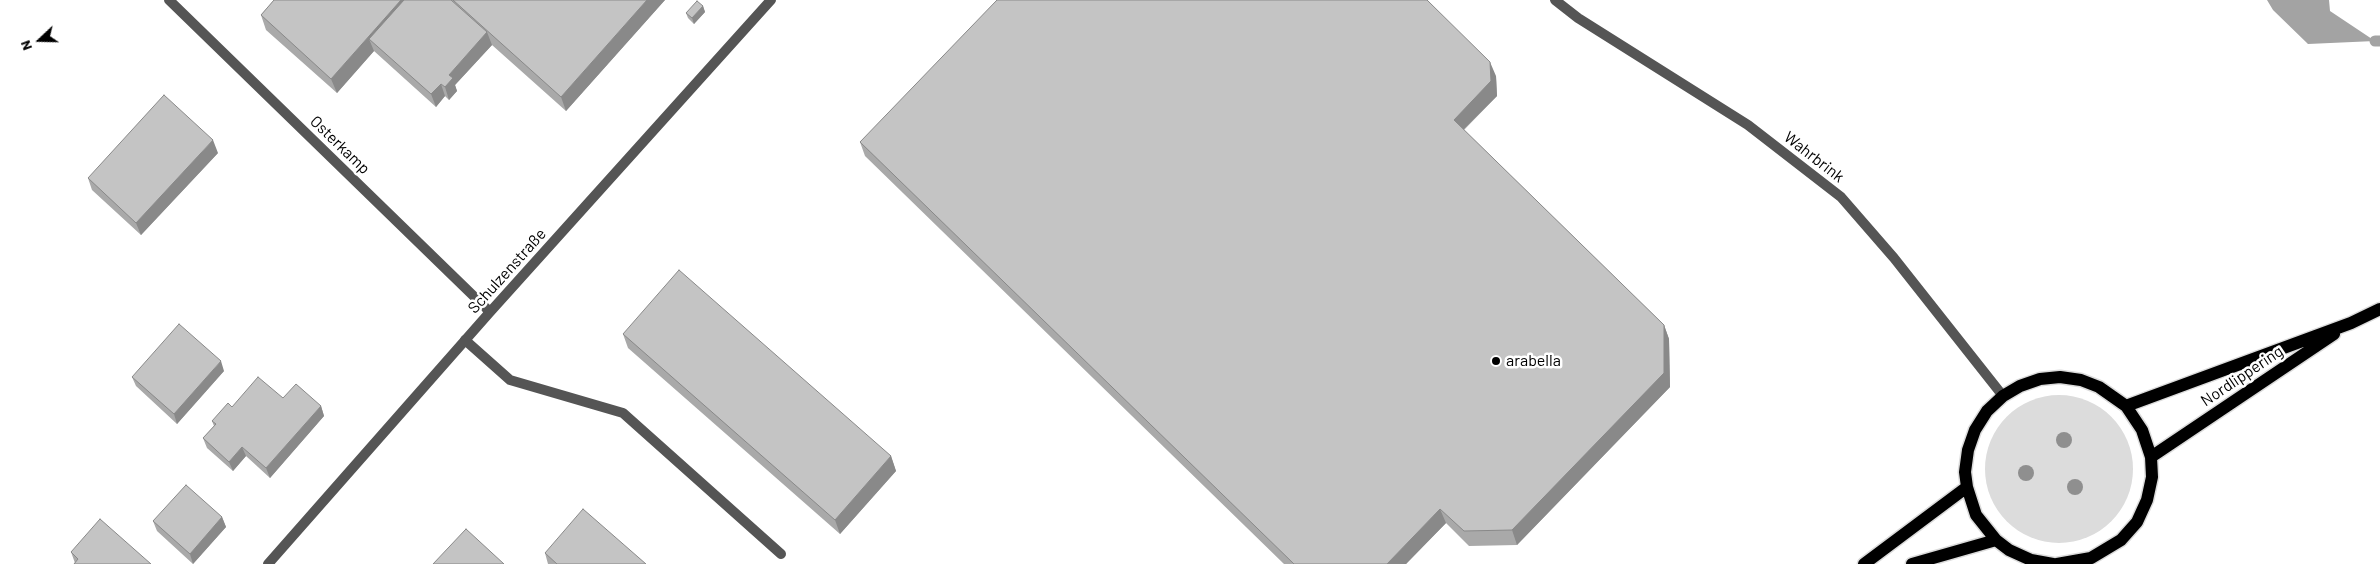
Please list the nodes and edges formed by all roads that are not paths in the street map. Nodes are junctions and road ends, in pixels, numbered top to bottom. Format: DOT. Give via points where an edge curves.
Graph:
graph roads {
  1 [pos="169,0"];
  2 [pos="771,0"];
  3 [pos="1555,0"];
  4 [pos="2380,308"];
  5 [pos="490,312"];
  6 [pos="2351,323"];
  7 [pos="465,340"];
  8 [pos="2003,396"];
  9 [pos="2126,406"];
  10 [pos="2152,457"];
  11 [pos="1967,487"];
  12 [pos="1996,540"];
  13 [pos="782,554"];
  14 [pos="2093,561"];
  15 [pos="268,564"];
  16 [pos="1864,564"];
  17 [pos="1912,564"];
  18 [pos="2053,564"];
  19 [pos="2057,564"];
  1 -- 5 [label="street, Osterkamp"];
  2 -- 5 [label="street, Schulzenstraße"];
  3 -- 8 [label="street, Wahrbrink" via="1586,23 1741,120 1841,197 1894,258"];
  4 -- 6 [label="main road, Nordlippering"];
  5 -- 7 [label="street, Schulzenstraße"];
  6 -- 9 [label="main road, Nordlippering"];
  6 -- 10 [label="main road, Nordlippering"];
  7 -- 13 [label="street" via="510,380 623,413"];
  7 -- 15 [label="street, Schulzenstraße"];
  8 -- 9 [label="main road" via="2040,379 2060,377 2099,387"];
  8 -- 11 [label="main road" via="1986,411 1975,430 1968,450"];
  9 -- 10 [label="main road" via="2142,430"];
  10 -- 14 [label="main road" via="2147,500 2136,522 2121,540"];
  11 -- 12 [label="main road" via="1976,515"];
  11 -- 16 [label="main road"];
  12 -- 17 [label="main road"];
  12 -- 18 [label="main road" via="2031,560"];
  14 -- 19 [label="main road"];
}
